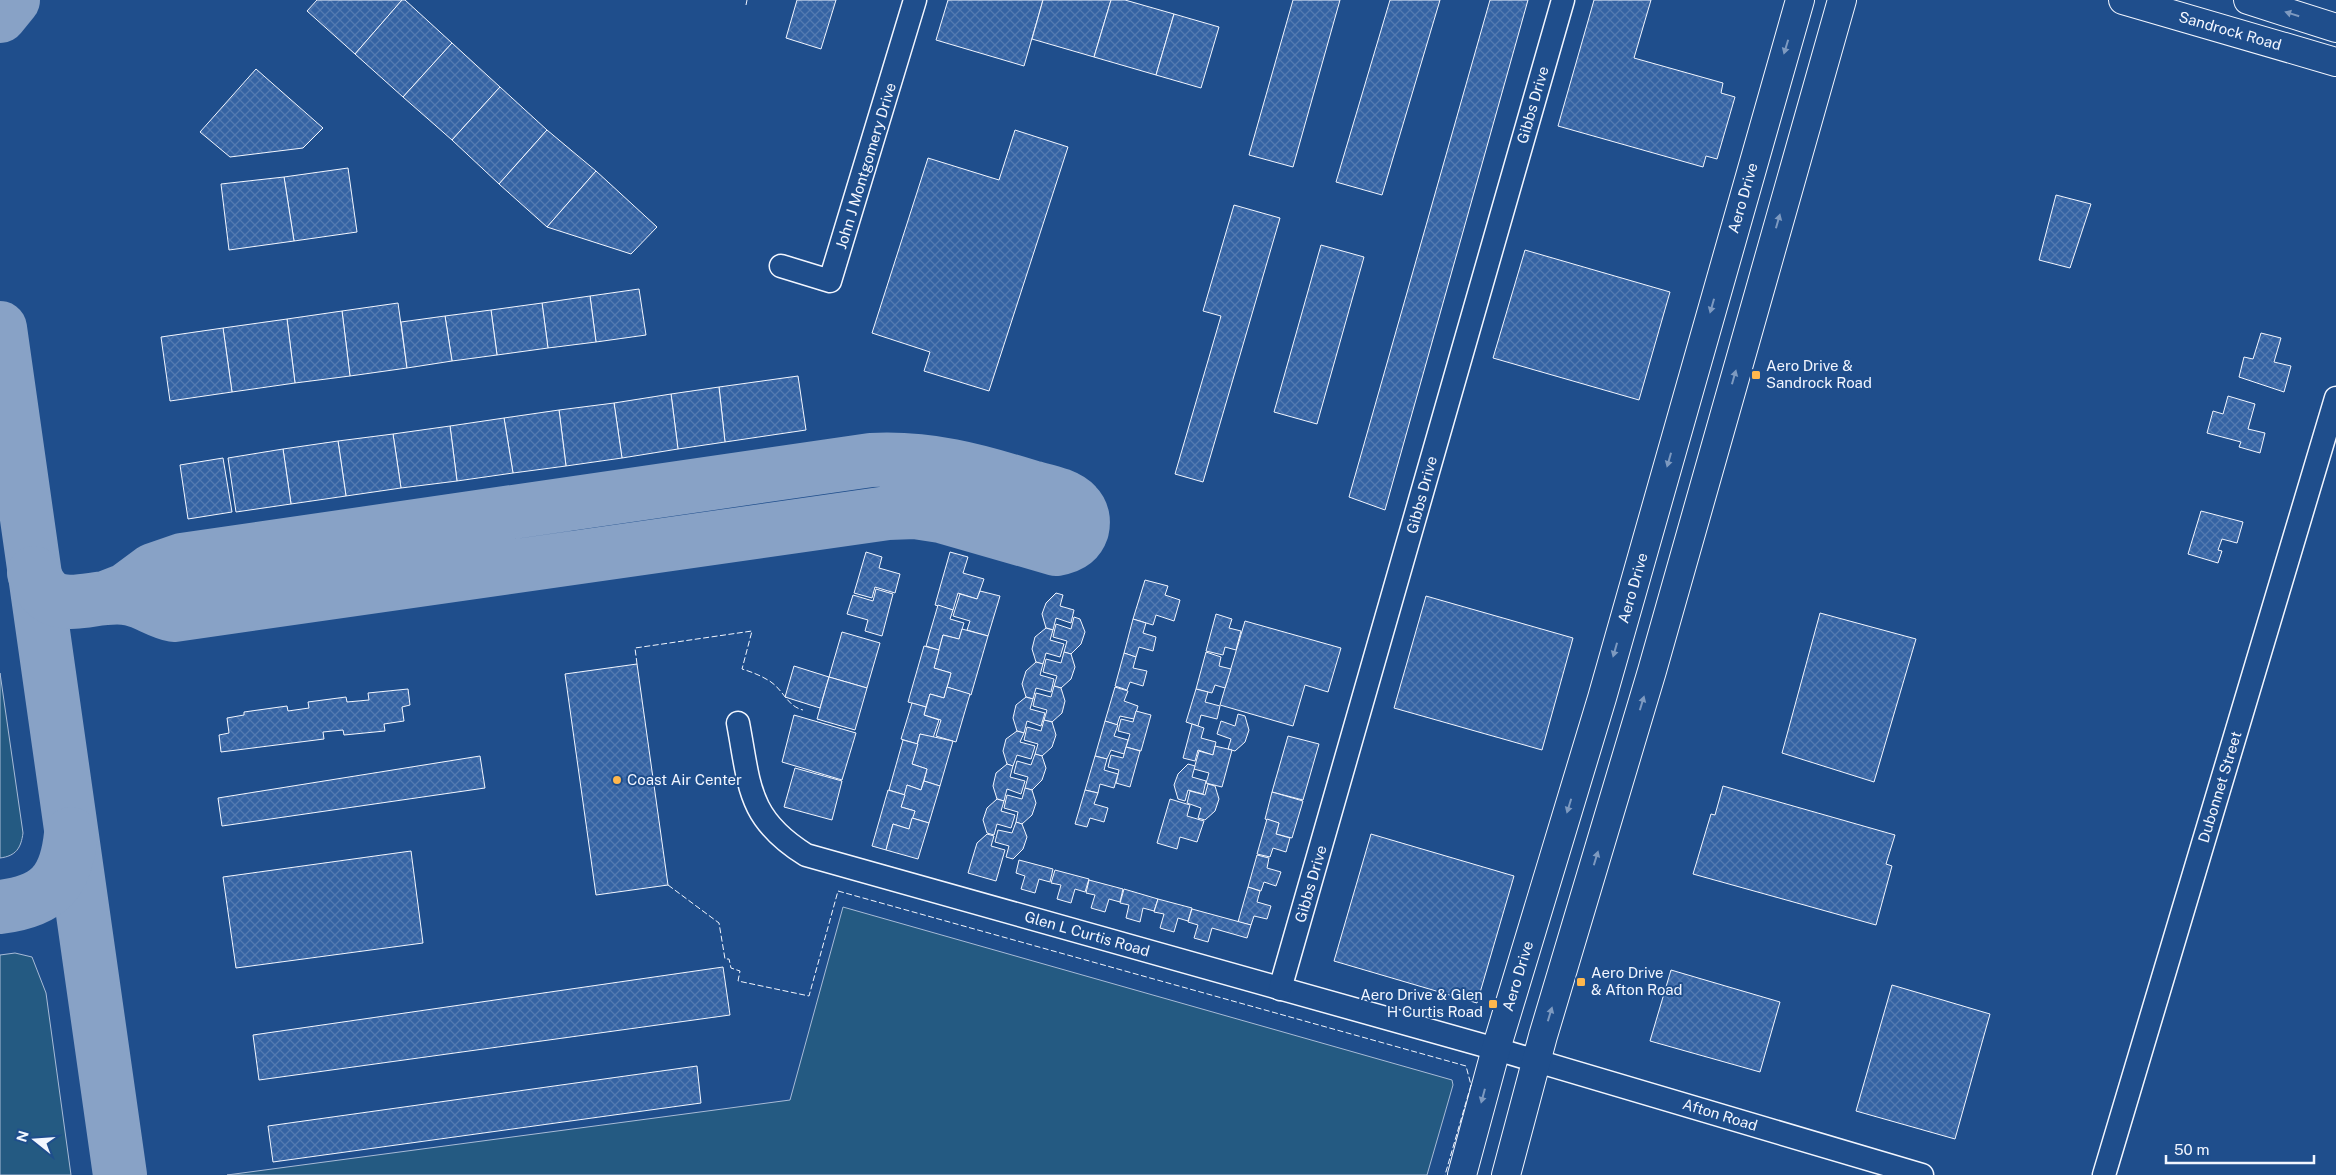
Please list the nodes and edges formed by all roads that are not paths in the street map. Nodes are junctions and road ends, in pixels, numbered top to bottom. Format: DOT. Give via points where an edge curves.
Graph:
graph roads {
  1 [pos="915,0"];
  2 [pos="1562,0"];
  3 [pos="1800,0"];
  4 [pos="1842,0"];
  5 [pos="2123,0"];
  6 [pos="2248,0"];
  7 [pos="2336,28"];
  8 [pos="2336,62"];
  9 [pos="781,266"];
  10 [pos="2336,398"];
  11 [pos="738,723"];
  12 [pos="1280,989"];
  13 [pos="1517,1055"];
  14 [pos="1462,1175"];
  15 [pos="1506,1175"];
  16 [pos="1922,1175"];
  17 [pos="2104,1175"];
  1 -- 9 [label="street, John J Montgomery Drive" via="830,281"];
  2 -- 12 [label="street, Gibbs Drive"];
  3 -- 13 [label="main road, Aero Drive, one-way" via="1602,698"];
  13 -- 4 [label="main road, Aero Drive, one-way" via="1652,671"];
  5 -- 8 [label="main road, Sandrock Road"];
  7 -- 6 [label="main road, one-way"];
  10 -- 17 [label="street, Dubonnet Street"];
  11 -- 12 [label="street, Glen L Curtis Road" via="753,799 772,828 806,855"];
  12 -- 13 [label="street, Glen L Curtis Road"];
  13 -- 14 [label="main road, Aero Drive, one-way"];
  13 -- 15 [label="main road, Aero Drive"];
  13 -- 16 [label="street, Afton Road"];
}
